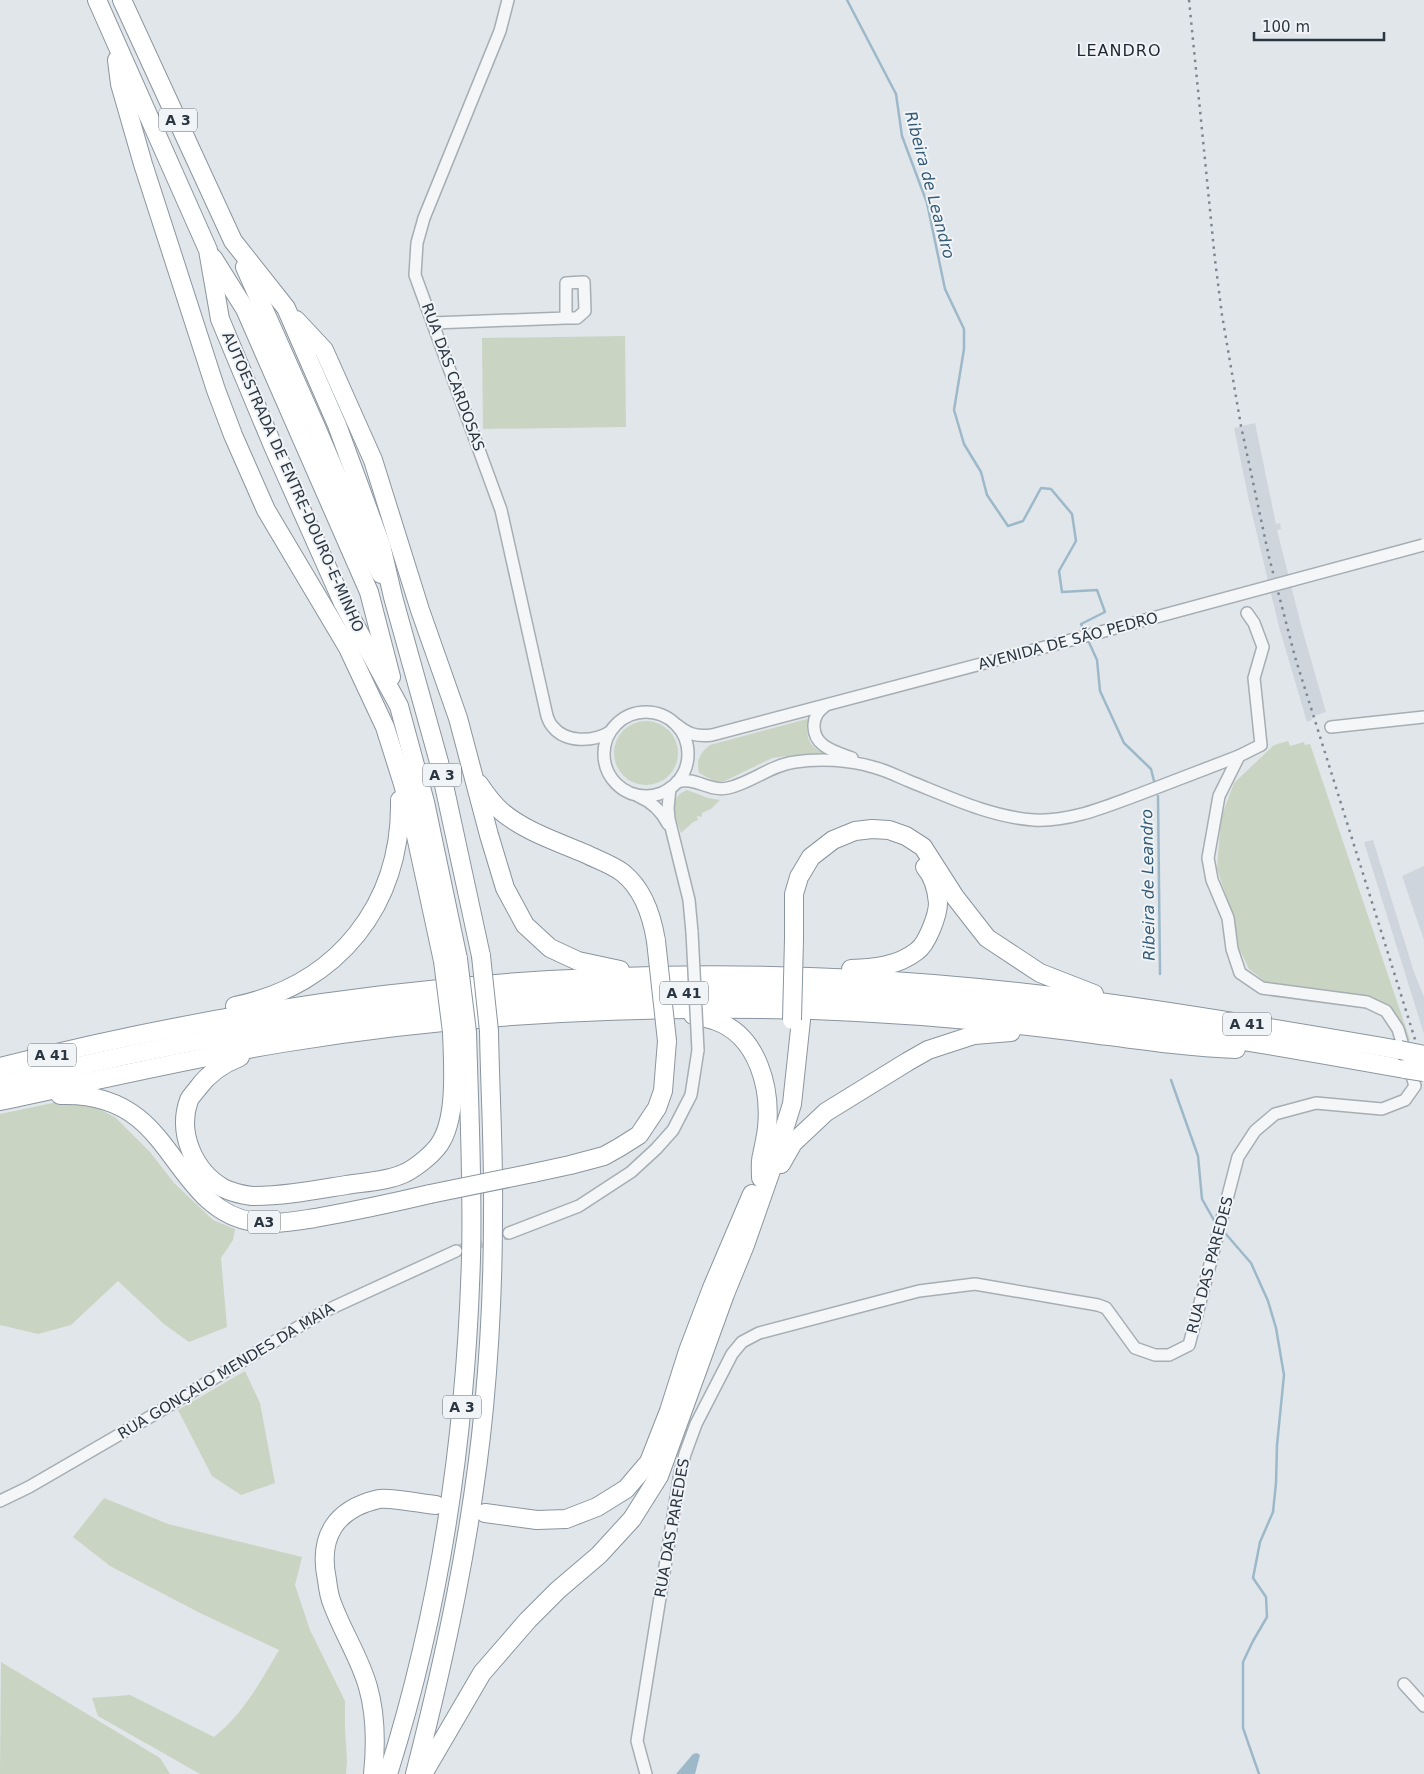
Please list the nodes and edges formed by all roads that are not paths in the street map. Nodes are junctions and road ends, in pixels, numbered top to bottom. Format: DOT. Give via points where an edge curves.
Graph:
graph roads {
  1 [pos="97,0"];
  2 [pos="122,0"];
  3 [pos="508,0"];
  4 [pos="114,41"];
  5 [pos="234,241"];
  6 [pos="208,250"];
  7 [pos="286,308"];
  8 [pos="566,318"];
  9 [pos="433,323"];
  10 [pos="1424,545"];
  11 [pos="393,597"];
  12 [pos="1247,613"];
  13 [pos="827,704"];
  14 [pos="399,706"];
  15 [pos="1424,717"];
  16 [pos="677,725"];
  17 [pos="1331,727"];
  18 [pos="610,732"];
  19 [pos="712,735"];
  20 [pos="585,740"];
  21 [pos="1239,756"];
  22 [pos="396,760"];
  23 [pos="687,760"];
  24 [pos="605,762"];
  25 [pos="875,767"];
  26 [pos="473,774"];
  27 [pos="701,784"];
  28 [pos="673,785"];
  29 [pos="634,794"];
  30 [pos="672,832"];
  31 [pos="798,939"];
  32 [pos="451,960"];
  33 [pos="653,975"];
  34 [pos="816,977"];
  35 [pos="1130,1006"];
  36 [pos="645,1010"];
  37 [pos="796,1020"];
  38 [pos="174,1028"];
  39 [pos="1066,1030"];
  40 [pos="459,1032"];
  41 [pos="283,1043"];
  42 [pos="1317,1053"];
  43 [pos="1424,1055"];
  44 [pos="0,1067"];
  45 [pos="1424,1072"];
  46 [pos="0,1085"];
  47 [pos="21,1096"];
  48 [pos="0,1100"];
  49 [pos="761,1178"];
  50 [pos="760,1202"];
  51 [pos="509,1233"];
  52 [pos="456,1251"];
  53 [pos="0,1501"];
  54 [pos="436,1505"];
  55 [pos="485,1513"];
  56 [pos="1404,1684"];
  57 [pos="1424,1706"];
  58 [pos="372,1774"];
  59 [pos="388,1774"];
  60 [pos="415,1774"];
  61 [pos="423,1774"];
  62 [pos="646,1774"];
  1 -- 4 [label="highway, AUTOESTRADA DE ENTRE-DOURO-E-MINHO / A 3"];
  2 -- 5 [label="highway, A 3"];
  3 -- 9 [label="street, RUA DAS CARDOSAS" via="500,31 424,218 417,243 415,275"];
  4 -- 6 [label="highway, AUTOESTRADA DE ENTRE-DOURO-E-MINHO / A 3"];
  4 -- 22 [label="highway" via="120,84 143,164 233,435 266,510 356,664 385,727"];
  5 -- 7 [label="highway, A 3"];
  5 -- 11 [label="highway, A 3" via="367,547"];
  6 -- 14 [label="highway, A 3" via="245,309 369,592"];
  6 -- 14 [label="highway, AUTOESTRADA DE ENTRE-DOURO-E-MINHO / A 3" via="220,319 273,446 344,603"];
  7 -- 11 [label="highway, A 3" via="340,434 381,545"];
  7 -- 26 [label="highway" via="324,350 373,460 458,718"];
  8 -- 9 [label="street"];
  9 -- 20 [label="street, RUA DAS CARDOSAS" via="501,510 547,716 560,733"];
  10 -- 13 [label="street, AVENIDA DE SÃO PEDRO, bridge"];
  11 -- 60 [label="highway, A 3, bridge" via="439,762 481,956 489,1031 494,1214 484,1406 476,1477 460,1580"];
  12 -- 21 [label="street" via="1263,647 1254,678 1261,746"];
  13 -- 19 [label="street, AVENIDA DE SÃO PEDRO"];
  13 -- 25 [label="street" via="814,720 815,736 820,744"];
  14 -- 32 [label="highway, AUTOESTRADA DE ENTRE-DOURO-E-MINHO / A 3" via="425,802"];
  15 -- 17 [label="street"];
  16 -- 18 [label="street" via="654,712 641,712 629,715"];
  16 -- 19 [label="street, AVENIDA DE SÃO PEDRO" via="692,735"];
  16 -- 23 [label="street" via="687,743"];
  18 -- 20 [label="street"];
  18 -- 24 [label="street"];
  19 -- 23 [label="street, AVENIDA DE SÃO PEDRO" via="696,745"];
  20 -- 24 [label="street, RUA DAS CARDOSAS" via="593,743"];
  21 -- 25 [label="street" via="1104,807 1073,816 1035,820 1000,815 965,804"];
  21 -- 62 [label="street, RUA DAS PAREDES" via="1219,796 1208,858 1212,880 1228,918 1232,949 1240,973 1262,988 1367,1002 1386,1011 1398,1029 1415,1086 1405,1100 1382,1109 1316,1103 1275,1114 1255,1131 1238,1157 1189,1345 1169,1355 1155,1355 1135,1348 1106,1308 1098,1305 975,1284 919,1291 759,1333 742,1342 732,1354 703,1408 684,1454 637,1741"];
  22 -- 32 [label="highway"];
  22 -- 38 [label="highway" via="401,820 396,851 381,895 361,929 320,970 287,990 202,1013"];
  23 -- 27 [label="street" via="691,776"];
  23 -- 28 [label="street"];
  24 -- 29 [label="street" via="612,779"];
  25 -- 27 [label="street" via="853,762 794,762 731,788 710,789"];
  26 -- 33 [label="highway" via="505,888 525,925 550,948 578,961"];
  26 -- 47 [label="highway, A3, bridge" via="491,800 509,817 623,873 635,886 652,917 667,1041 663,1091 657,1108 639,1134 604,1156 570,1166 346,1212 287,1222 254,1222 224,1212 192,1185 161,1142 138,1118 112,1102 86,1096"];
  27 -- 28 [label="street" via="689,781"];
  28 -- 29 [label="street" via="652,795"];
  28 -- 30 [label="street" via="668,808"];
  29 -- 30 [label="street" via="655,806"];
  30 -- 51 [label="street, bridge" via="689,900 692,932 698,1050 691,1095 673,1130 631,1172 579,1206"];
  31 -- 34 [label="highway" via="809,879 817,865 834,850 858,840 885,839 911,851 932,875 938,904 930,932 918,950 893,964 837,969"];
  31 -- 35 [label="highway" via="794,894 799,877 811,857 833,840 855,831 889,830 923,847 955,897 987,938 1040,973"];
  31 -- 37 [label="highway, bridge"];
  32 -- 40 [label="highway, bridge"];
  33 -- 34 [label="highway, A 41"];
  33 -- 38 [label="highway, A 41" via="426,990 297,1006"];
  34 -- 35 [label="highway, A 41" via="957,986"];
  35 -- 43 [label="highway, A 41, bridge"];
  36 -- 39 [label="highway" via="841,1012"];
  36 -- 41 [label="highway" via="437,1023"];
  36 -- 49 [label="highway" via="683,1013 716,1021 737,1035 752,1052 763,1075 768,1103"];
  37 -- 49 [label="highway" via="783,1102"];
  37 -- 50 [label="highway" via="792,1104"];
  38 -- 44 [label="highway, A 41"];
  39 -- 42 [label="highway" via="1216,1048"];
  39 -- 50 [label="highway" via="974,1035 928,1050 826,1112 807,1128 793,1143"];
  40 -- 41 [label="highway" via="450,1119 442,1141 424,1161 405,1173 380,1180 292,1193 250,1196 224,1188 204,1173 189,1149 185,1122 190,1100 206,1076 223,1064"];
  40 -- 59 [label="highway, A 3" via="471,1172 468,1329 460,1434 448,1522 426,1634"];
  41 -- 47 [label="highway"];
  42 -- 45 [label="highway, A 41, bridge"];
  42 -- 46 [label="highway, A 41" via="1092,1018 934,1002 808,995 616,994 511,999 295,1024 141,1052"];
  47 -- 48 [label="highway"];
  49 -- 55 [label="highway" via="712,1288 649,1462 626,1489 597,1507 566,1518 536,1520"];
  50 -- 61 [label="highway" via="659,1476 632,1519 599,1555 528,1620 482,1673"];
  52 -- 53 [label="street, RUA GONÇALO MENDES DA MAIA" via="323,1312 29,1487"];
  54 -- 58 [label="highway" via="381,1499 356,1507 336,1522 326,1540 324,1564 331,1601 368,1686 374,1724"];
  56 -- 57 [label="street"];
}
